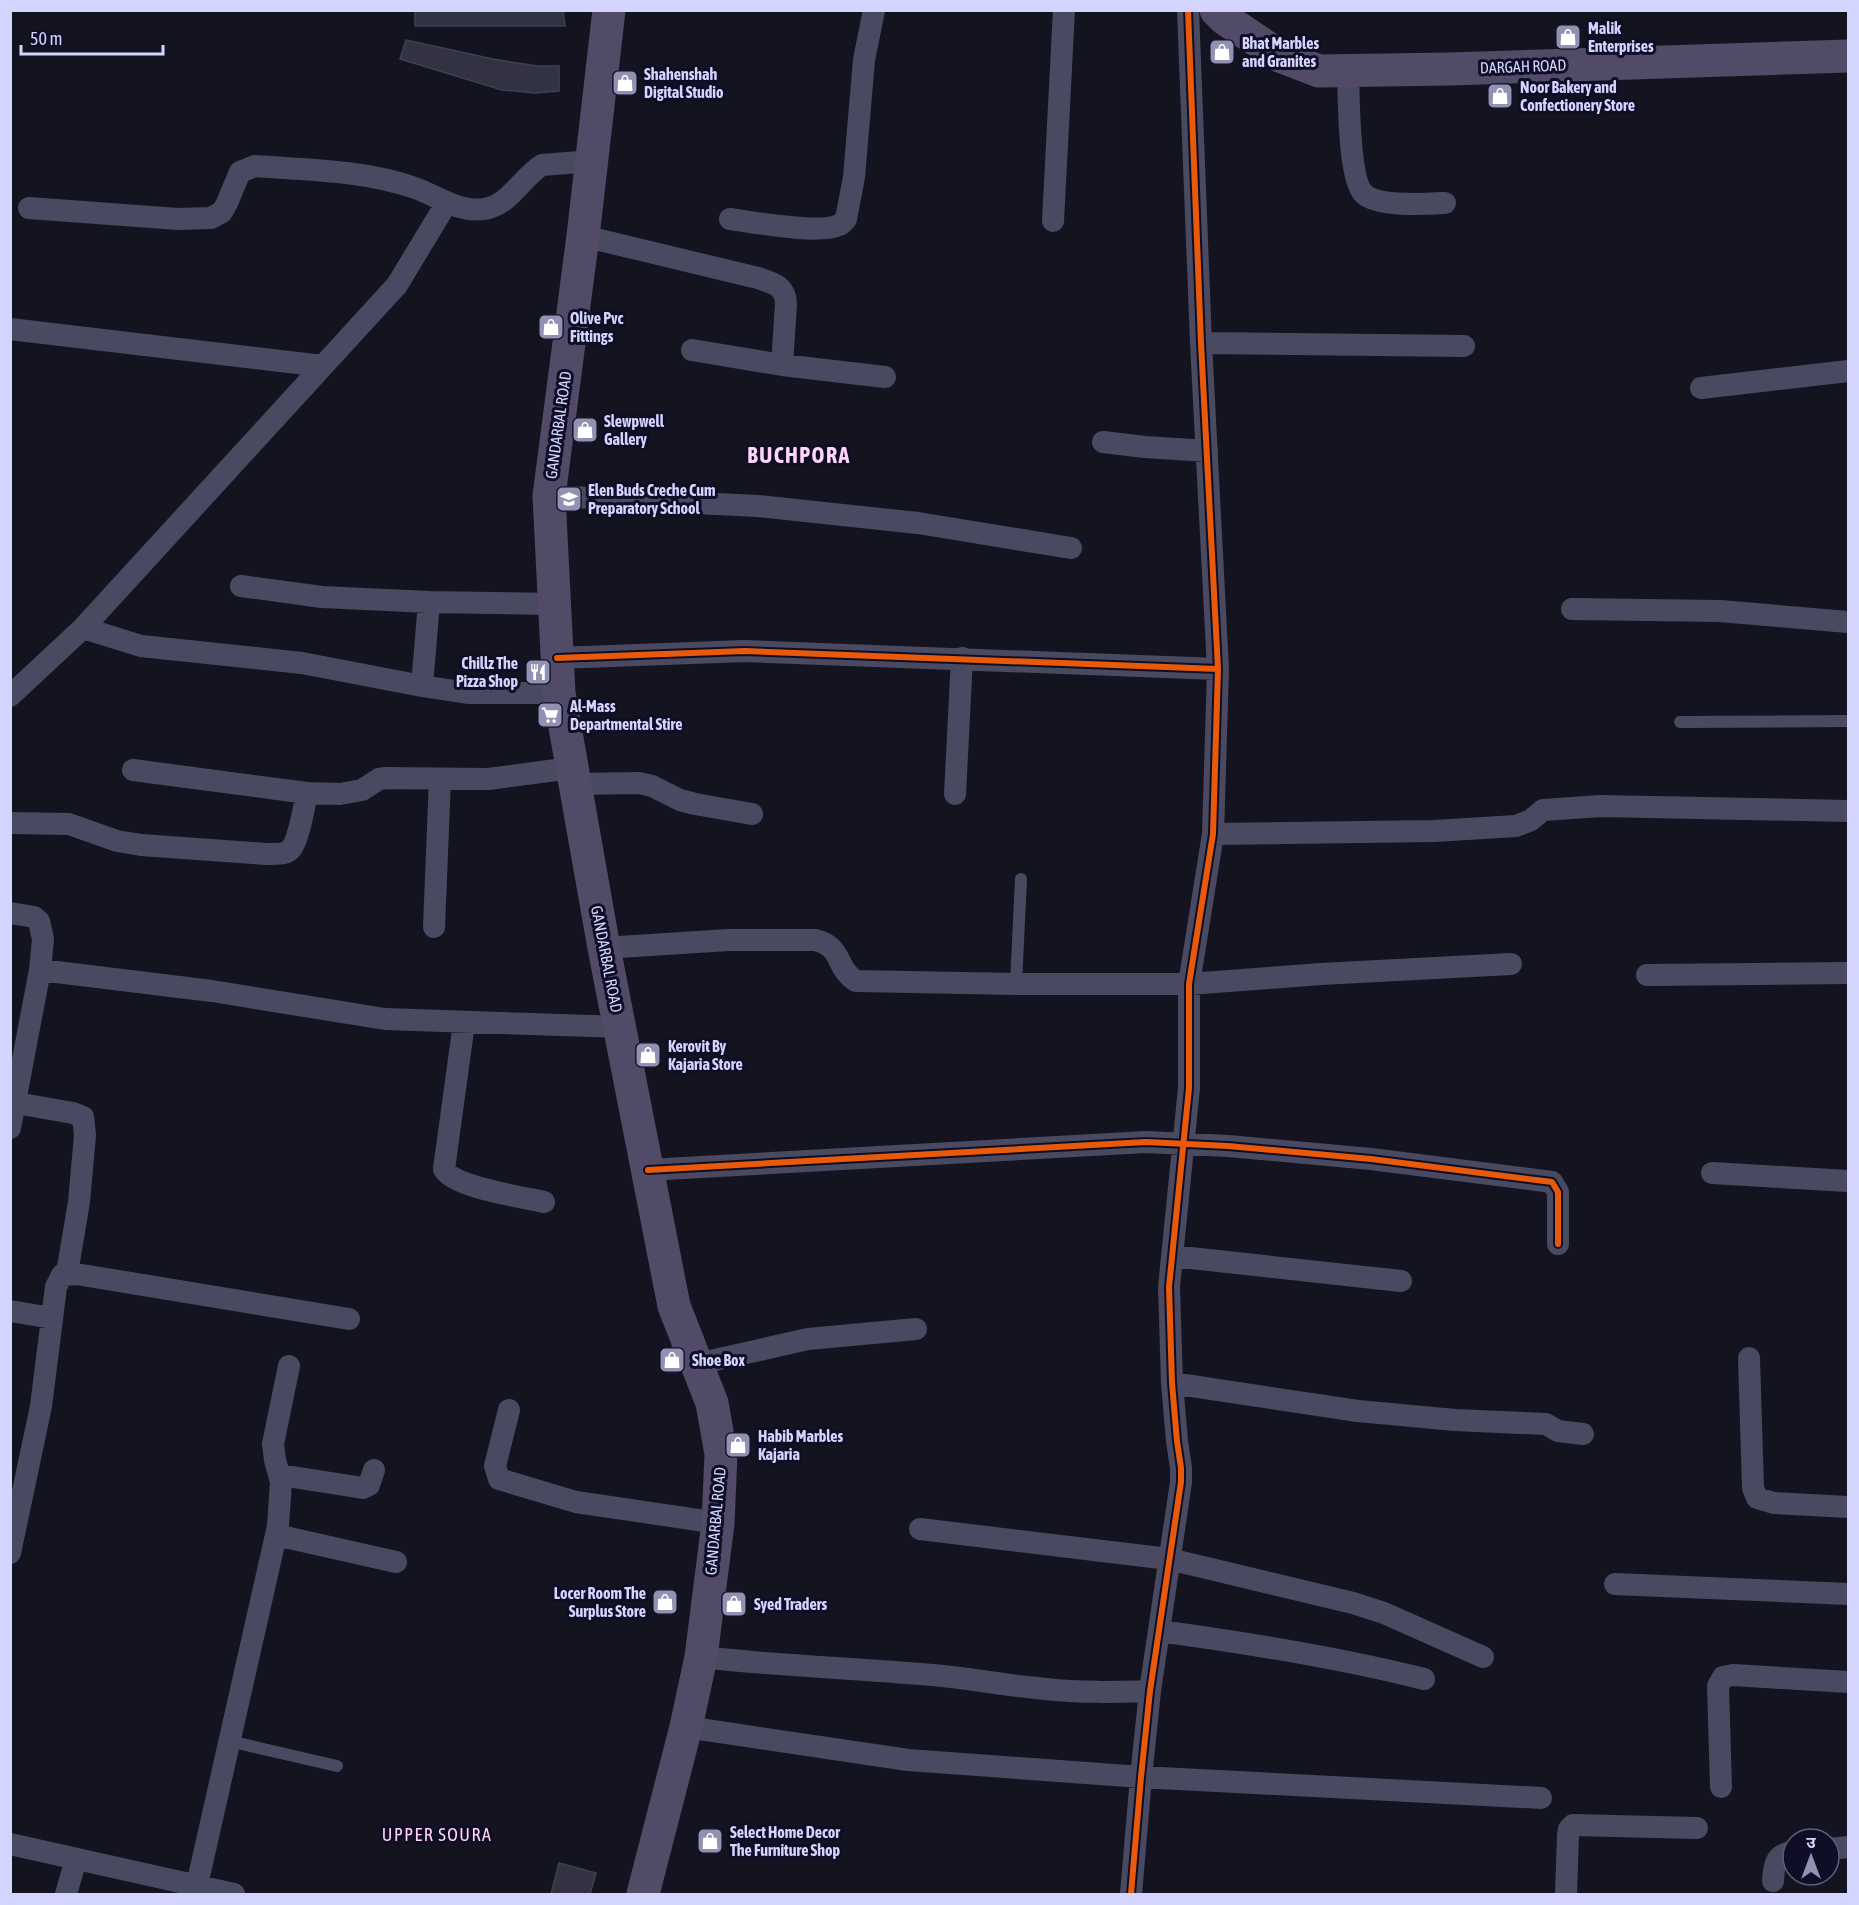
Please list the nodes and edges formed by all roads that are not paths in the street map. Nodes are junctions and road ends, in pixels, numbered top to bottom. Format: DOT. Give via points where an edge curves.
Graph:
graph roads {
  1 [pos="609,10"];
  2 [pos="874,10"];
  3 [pos="1065,10"];
  4 [pos="1188,10"];
  5 [pos="1216,10"];
  6 [pos="1848,56"];
  7 [pos="1348,71"];
  8 [pos="592,161"];
  9 [pos="1445,203"];
  10 [pos="446,204"];
  11 [pos="30,208"];
  12 [pos="730,219"];
  13 [pos="1053,221"];
  14 [pos="583,236"];
  15 [pos="10,329"];
  16 [pos="1202,343"];
  17 [pos="1464,346"];
  18 [pos="692,350"];
  19 [pos="323,366"];
  20 [pos="782,366"];
  21 [pos="1848,371"];
  22 [pos="885,377"];
  23 [pos="1701,388"];
  24 [pos="1103,442"];
  25 [pos="1207,451"];
  26 [pos="549,496"];
  27 [pos="1071,548"];
  28 [pos="241,586"];
  29 [pos="429,602"];
  30 [pos="553,604"];
  31 [pos="1572,609"];
  32 [pos="1848,622"];
  33 [pos="83,628"];
  34 [pos="557,658"];
  35 [pos="962,658"];
  36 [pos="1218,669"];
  37 [pos="422,686"];
  38 [pos="559,693"];
  39 [pos="10,696"];
  40 [pos="1848,721"];
  41 [pos="1680,723"];
  42 [pos="133,770"];
  43 [pos="573,776"];
  44 [pos="440,779"];
  45 [pos="307,793"];
  46 [pos="955,794"];
  47 [pos="1848,811"];
  48 [pos="752,814"];
  49 [pos="10,824"];
  50 [pos="1213,834"];
  51 [pos="1022,879"];
  52 [pos="10,913"];
  53 [pos="434,927"];
  54 [pos="604,948"];
  55 [pos="1511,964"];
  56 [pos="40,970"];
  57 [pos="1848,973"];
  58 [pos="1647,975"];
  59 [pos="1016,984"];
  60 [pos="1189,984"];
  61 [pos="464,1023"];
  62 [pos="621,1027"];
  63 [pos="16,1102"];
  64 [pos="10,1128"];
  65 [pos="1184,1144"];
  66 [pos="648,1170"];
  67 [pos="1712,1173"];
  68 [pos="1848,1181"];
  69 [pos="544,1202"];
  70 [pos="1558,1244"];
  71 [pos="1172,1256"];
  72 [pos="67,1273"];
  73 [pos="1401,1281"];
  74 [pos="10,1311"];
  75 [pos="52,1318"];
  76 [pos="349,1319"];
  77 [pos="916,1329"];
  78 [pos="1749,1358"];
  79 [pos="697,1364"];
  80 [pos="288,1366"];
  81 [pos="1172,1383"];
  82 [pos="509,1410"];
  83 [pos="1583,1434"];
  84 [pos="374,1470"];
  85 [pos="280,1475"];
  86 [pos="18,1479"];
  87 [pos="1848,1507"];
  88 [pos="718,1523"];
  89 [pos="920,1529"];
  90 [pos="276,1535"];
  91 [pos="10,1553"];
  92 [pos="1170,1559"];
  93 [pos="396,1562"];
  94 [pos="1615,1584"];
  95 [pos="1848,1594"];
  96 [pos="1159,1631"];
  97 [pos="700,1657"];
  98 [pos="1483,1657"];
  99 [pos="1424,1679"];
  100 [pos="1848,1682"];
  101 [pos="1150,1691"];
  102 [pos="686,1727"];
  103 [pos="230,1741"];
  104 [pos="337,1766"];
  105 [pos="1141,1777"];
  106 [pos="1721,1787"];
  107 [pos="1540,1798"];
  108 [pos="1697,1828"];
  109 [pos="10,1844"];
  110 [pos="1781,1855"];
  111 [pos="76,1859"];
  112 [pos="1773,1881"];
  113 [pos="196,1891"];
  114 [pos="66,1894"];
  115 [pos="234,1894"];
  116 [pos="643,1894"];
  117 [pos="1131,1894"];
  118 [pos="1566,1894"];
  1 -- 8 [label="main road, GANDARBAL ROAD"];
  2 -- 12 [label="street" via="864,60 854,177 846,219 825,228 801,228"];
  3 -- 13 [label="street"];
  4 -- 16 [label="street"];
  5 -- 7 [label="main road, DARGAH ROAD" via="1280,56 1319,71"];
  6 -- 7 [label="main road, DARGAH ROAD"];
  7 -- 9 [label="street" via="1353,168 1358,186 1365,195 1379,200"];
  8 -- 10 [label="street" via="542,165 502,203 485,209 469,210"];
  8 -- 14 [label="main road, GANDARBAL ROAD"];
  10 -- 11 [label="street" via="416,188 384,179 255,166 240,172 222,212 211,218"];
  10 -- 19 [label="street" via="397,285"];
  14 -- 20 [label="street" via="758,278 781,288 786,296"];
  14 -- 26 [label="main road, GANDARBAL ROAD"];
  15 -- 19 [label="street"];
  16 -- 17 [label="street"];
  16 -- 25 [label="street"];
  18 -- 20 [label="street"];
  19 -- 33 [label="street"];
  20 -- 22 [label="street"];
  21 -- 23 [label="street"];
  24 -- 25 [label="street"];
  25 -- 36 [label="street"];
  26 -- 27 [label="street" via="758,506 918,523"];
  26 -- 30 [label="main road, GANDARBAL ROAD"];
  28 -- 29 [label="street" via="322,597"];
  29 -- 30 [label="street"];
  29 -- 37 [label="street"];
  30 -- 34 [label="main road, GANDARBAL ROAD"];
  31 -- 32 [label="street" via="1720,611"];
  33 -- 37 [label="street" via="141,646 302,663"];
  33 -- 39 [label="street"];
  34 -- 35 [label="street" via="745,651"];
  34 -- 38 [label="main road, GANDARBAL ROAD"];
  35 -- 36 [label="street"];
  35 -- 46 [label="street"];
  36 -- 50 [label="street"];
  37 -- 38 [label="street" via="468,693"];
  38 -- 43 [label="main road, GANDARBAL ROAD"];
  40 -- 41 [label="lane"];
  42 -- 45 [label="street"];
  43 -- 44 [label="street"];
  43 -- 48 [label="street" via="652,786 680,800"];
  43 -- 54 [label="main road, GANDARBAL ROAD"];
  44 -- 45 [label="street" via="386,778 352,793"];
  44 -- 53 [label="street"];
  45 -- 49 [label="street" via="295,841 284,853 141,845 69,824"];
  47 -- 50 [label="street" via="1601,806 1543,810 1516,826"];
  50 -- 60 [label="street"];
  51 -- 59 [label="lane"];
  52 -- 56 [label="street" via="39,921 43,939"];
  54 -- 59 [label="street" via="815,940 834,948 847,975 856,981"];
  54 -- 62 [label="main road, GANDARBAL ROAD"];
  55 -- 60 [label="street"];
  56 -- 61 [label="street" via="212,991 385,1019"];
  56 -- 63 [label="street"];
  57 -- 58 [label="street"];
  59 -- 60 [label="street"];
  60 -- 65 [label="street" via="1190,1050"];
  61 -- 62 [label="street"];
  61 -- 69 [label="street" via="444,1168 447,1175 472,1186"];
  62 -- 66 [label="main road, GANDARBAL ROAD"];
  63 -- 64 [label="street"];
  63 -- 72 [label="street" via="83,1117 79,1202"];
  65 -- 66 [label="street" via="1018,1148"];
  65 -- 70 [label="street" via="1371,1159 1552,1182 1558,1192"];
  65 -- 71 [label="street"];
  66 -- 79 [label="main road, GANDARBAL ROAD" via="674,1306"];
  67 -- 68 [label="street"];
  71 -- 73 [label="street"];
  71 -- 81 [label="street"];
  72 -- 75 [label="street" via="58,1279"];
  72 -- 76 [label="street"];
  74 -- 75 [label="street"];
  75 -- 86 [label="street" via="41,1406"];
  77 -- 79 [label="street" via="808,1339"];
  78 -- 87 [label="street" via="1756,1498 1774,1503"];
  79 -- 88 [label="main road, GANDARBAL ROAD" via="712,1403 721,1454"];
  80 -- 85 [label="street" via="273,1444"];
  81 -- 83 [label="street" via="1358,1411 1546,1424 1558,1431"];
  81 -- 92 [label="street" via="1181,1482"];
  82 -- 88 [label="street" via="495,1466 500,1479 576,1502"];
  84 -- 85 [label="street" via="369,1485 363,1488"];
  85 -- 90 [label="street"];
  86 -- 91 [label="street"];
  88 -- 97 [label="main road, GANDARBAL ROAD"];
  89 -- 92 [label="street"];
  90 -- 93 [label="street"];
  90 -- 103 [label="street"];
  92 -- 96 [label="street"];
  92 -- 98 [label="street" via="1353,1602"];
  94 -- 95 [label="street"];
  96 -- 99 [label="street" via="1263,1645"];
  96 -- 101 [label="street"];
  97 -- 101 [label="street" via="947,1676 1091,1693"];
  97 -- 102 [label="main road, GANDARBAL ROAD"];
  100 -- 106 [label="street" via="1723,1677 1719,1686"];
  101 -- 105 [label="street"];
  102 -- 105 [label="street" via="908,1760"];
  102 -- 116 [label="main road, GANDARBAL ROAD"];
  103 -- 104 [label="lane"];
  103 -- 113 [label="street"];
  105 -- 107 [label="street"];
  105 -- 117 [label="street"];
  108 -- 118 [label="street" via="1573,1825 1568,1834"];
  109 -- 111 [label="street"];
  110 -- 112 [label="street" via="1776,1859"];
  111 -- 113 [label="street"];
  111 -- 114 [label="street"];
  113 -- 115 [label="street"];
}
